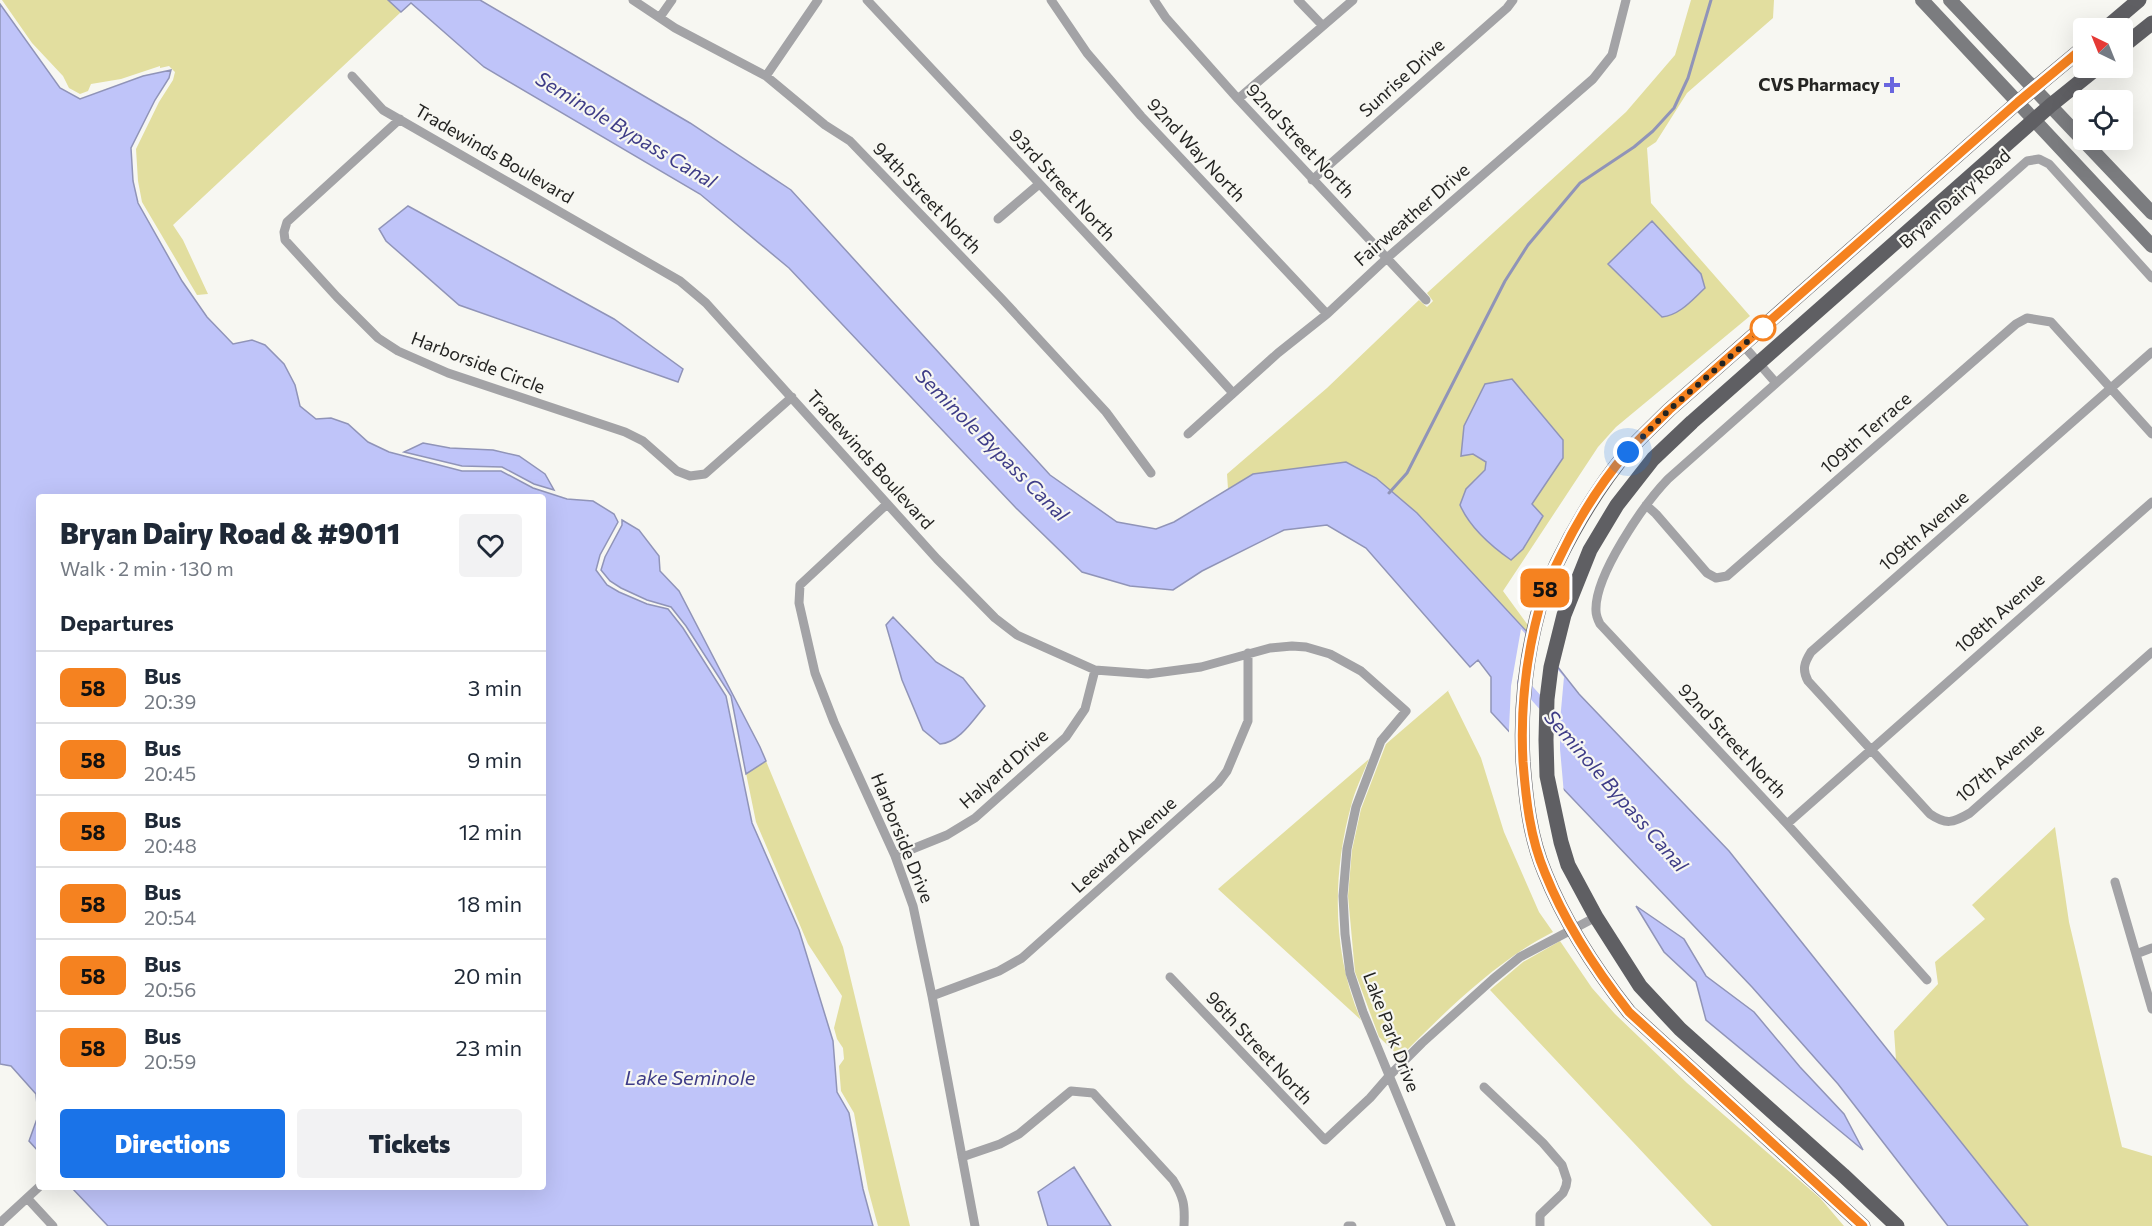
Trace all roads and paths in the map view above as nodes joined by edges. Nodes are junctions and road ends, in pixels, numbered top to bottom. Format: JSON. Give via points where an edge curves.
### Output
{"nodes":[{"id":1,"x":633,"y":0,"type":"edge"},
{"id":2,"x":672,"y":0,"type":"edge"},
{"id":3,"x":818,"y":0,"type":"edge"},
{"id":4,"x":867,"y":0,"type":"edge"},
{"id":5,"x":1051,"y":0,"type":"edge"},
{"id":6,"x":1155,"y":0,"type":"edge"},
{"id":7,"x":1298,"y":0,"type":"edge"},
{"id":8,"x":1353,"y":0,"type":"edge"},
{"id":9,"x":1513,"y":0,"type":"edge"},
{"id":10,"x":1626,"y":0,"type":"edge"},
{"id":11,"x":1922,"y":0,"type":"edge"},
{"id":12,"x":1950,"y":0,"type":"edge"},
{"id":13,"x":2139,"y":0,"type":"edge"},
{"id":14,"x":660,"y":18,"type":"junction"},
{"id":15,"x":2118,"y":18,"type":"edge"},
{"id":16,"x":2152,"y":23,"type":"edge"},
{"id":17,"x":1323,"y":26,"type":"junction"},
{"id":18,"x":2133,"y":38,"type":"edge"},
{"id":19,"x":2073,"y":56,"type":"edge"},
{"id":20,"x":352,"y":75,"type":"dead end"},
{"id":21,"x":766,"y":76,"type":"junction"},
{"id":22,"x":2085,"y":78,"type":"edge"},
{"id":23,"x":2034,"y":88,"type":"junction"},
{"id":24,"x":1238,"y":99,"type":"junction"},
{"id":25,"x":2018,"y":102,"type":"junction"},
{"id":26,"x":2051,"y":105,"type":"junction"},
{"id":27,"x":400,"y":119,"type":"junction"},
{"id":28,"x":2034,"y":120,"type":"junction"},
{"id":29,"x":1312,"y":180,"type":"junction"},
{"id":30,"x":1038,"y":185,"type":"junction"},
{"id":31,"x":2152,"y":213,"type":"edge"},
{"id":32,"x":998,"y":219,"type":"dead end"},
{"id":33,"x":2152,"y":246,"type":"edge"},
{"id":34,"x":1387,"y":258,"type":"junction"},
{"id":35,"x":2152,"y":278,"type":"edge"},
{"id":36,"x":1426,"y":300,"type":"dead end"},
{"id":37,"x":1327,"y":314,"type":"junction"},
{"id":38,"x":1743,"y":345,"type":"junction"},
{"id":39,"x":2152,"y":352,"type":"edge"},
{"id":40,"x":1759,"y":363,"type":"junction"},
{"id":41,"x":1776,"y":383,"type":"junction"},
{"id":42,"x":2111,"y":390,"type":"junction"},
{"id":43,"x":1233,"y":393,"type":"junction"},
{"id":44,"x":792,"y":397,"type":"junction"},
{"id":45,"x":1188,"y":434,"type":"dead end"},
{"id":46,"x":2152,"y":434,"type":"edge"},
{"id":47,"x":1151,"y":473,"type":"dead end"},
{"id":48,"x":2152,"y":502,"type":"edge"},
{"id":49,"x":887,"y":504,"type":"junction"},
{"id":50,"x":1646,"y":505,"type":"junction"},
{"id":51,"x":2152,"y":652,"type":"edge"},
{"id":52,"x":1248,"y":653,"type":"junction"},
{"id":53,"x":1095,"y":670,"type":"junction"},
{"id":54,"x":1406,"y":711,"type":"joint"},
{"id":55,"x":1870,"y":750,"type":"junction"},
{"id":56,"x":1786,"y":824,"type":"junction"},
{"id":57,"x":895,"y":856,"type":"junction"},
{"id":58,"x":2115,"y":882,"type":"dead end"},
{"id":59,"x":1596,"y":917,"type":"junction"},
{"id":60,"x":1573,"y":929,"type":"junction"},
{"id":61,"x":2152,"y":948,"type":"edge"},
{"id":62,"x":2136,"y":954,"type":"junction"},
{"id":63,"x":1170,"y":977,"type":"dead end"},
{"id":64,"x":1927,"y":980,"type":"dead end"},
{"id":65,"x":932,"y":996,"type":"junction"},
{"id":66,"x":2152,"y":1009,"type":"edge"},
{"id":67,"x":1390,"y":1075,"type":"junction"},
{"id":68,"x":1484,"y":1087,"type":"dead end"},
{"id":69,"x":962,"y":1157,"type":"junction"},
{"id":70,"x":36,"y":1190,"type":"edge"},
{"id":71,"x":28,"y":1199,"type":"junction"},
{"id":72,"x":0,"y":1223,"type":"edge"},
{"id":73,"x":53,"y":1226,"type":"edge"},
{"id":74,"x":975,"y":1226,"type":"edge"},
{"id":75,"x":1184,"y":1226,"type":"edge"},
{"id":76,"x":1451,"y":1226,"type":"edge"},
{"id":77,"x":1540,"y":1226,"type":"edge"},
{"id":78,"x":1863,"y":1226,"type":"edge"},
{"id":79,"x":1897,"y":1226,"type":"edge"}],
"edges":[{"from":1,"to":14,"type":"street","name":"94th Street North"},
{"from":2,"to":14,"type":"street"},
{"from":3,"to":21,"type":"street"},
{"from":4,"to":30,"type":"street","name":"93rd Street North"},
{"from":5,"to":37,"type":"street","name":"92nd Way North","via":[[1087,52],[1142,116]]},
{"from":6,"to":24,"type":"street","name":"92nd Street North","via":[[1166,18]]},
{"from":7,"to":17,"type":"street"},
{"from":8,"to":17,"type":"street"},
{"from":9,"to":29,"type":"street","name":"Sunrise Drive"},
{"from":10,"to":34,"type":"street","name":"Fairweather Drive","via":[[1612,55],[1593,79]]},
{"from":11,"to":25,"type":"main road"},
{"from":12,"to":23,"type":"main road"},
{"from":13,"to":15,"type":"main road"},
{"from":14,"to":21,"type":"street","name":"94th Street North"},
{"from":16,"to":18,"type":"main road"},
{"from":17,"to":24,"type":"street"},
{"from":19,"to":23,"type":"main road","name":"Bryan Dairy Road"},
{"from":20,"to":27,"type":"street","name":"Tradewinds Boulevard","via":[[383,110]]},
{"from":21,"to":47,"type":"street","name":"94th Street North","via":[[850,141],[1106,412]]},
{"from":22,"to":26,"type":"main road","name":"Bryan Dairy Road"},
{"from":23,"to":25,"type":"main road","name":"Bryan Dairy Road"},
{"from":23,"to":26,"type":"main road"},
{"from":24,"to":29,"type":"street","name":"92nd Street North"},
{"from":25,"to":28,"type":"main road"},
{"from":25,"to":38,"type":"main road","name":"Bryan Dairy Road"},
{"from":26,"to":28,"type":"main road","name":"Bryan Dairy Road"},
{"from":26,"to":31,"type":"main road"},
{"from":27,"to":44,"type":"street","name":"Tradewinds Boulevard","via":[[680,281],[723,320]]},
{"from":27,"to":44,"type":"street","name":"Harborside Circle","via":[[287,222],[284,232],[285,240],[378,338],[448,373],[625,432],[643,441],[677,471],[690,476],[705,474]]},
{"from":28,"to":33,"type":"main road"},
{"from":28,"to":40,"type":"main road","name":"Bryan Dairy Road"},
{"from":29,"to":34,"type":"street","name":"92nd Street North"},
{"from":30,"to":32,"type":"street"},
{"from":30,"to":43,"type":"street","name":"93rd Street North"},
{"from":34,"to":36,"type":"street","name":"92nd Street North"},
{"from":34,"to":37,"type":"street","name":"Fairweather Drive"},
{"from":35,"to":41,"type":"street","name":"Bryan Dairy Road","via":[[2045,160],[2033,159]]},
{"from":37,"to":43,"type":"street","name":"Fairweather Drive"},
{"from":38,"to":40,"type":"street"},
{"from":38,"to":60,"type":"main road","name":"Bryan Dairy Road","via":[[1628,452],[1589,505],[1544,590],[1526,677],[1525,784],[1529,818],[1545,874]]},
{"from":39,"to":42,"type":"street","name":"109th Avenue"},
{"from":40,"to":41,"type":"street"},
{"from":40,"to":59,"type":"main road","name":"Bryan Dairy Road","via":[[1692,422],[1634,481],[1601,530],[1564,615],[1551,667],[1547,776],[1568,865]]},
{"from":41,"to":50,"type":"street","name":"Bryan Dairy Road","via":[[1677,471]]},
{"from":42,"to":46,"type":"street"},
{"from":42,"to":50,"type":"street","name":"109th Terrace","via":[[2050,322],[2027,318],[1727,576],[1716,578],[1707,573]]},
{"from":42,"to":55,"type":"street","name":"109th Avenue","via":[[1810,652],[1804,662],[1808,681]]},
{"from":43,"to":45,"type":"street","name":"Fairweather Drive"},
{"from":44,"to":49,"type":"street","name":"Tradewinds Boulevard"},
{"from":48,"to":55,"type":"street","name":"108th Avenue"},
{"from":49,"to":53,"type":"street","name":"Tradewinds Boulevard","via":[[1004,626],[1038,646]]},
{"from":49,"to":57,"type":"street","name":"Harborside Drive","via":[[800,585],[798,593],[815,673]]},
{"from":50,"to":56,"type":"street","name":"92nd Street North","via":[[1608,570],[1596,600],[1595,614],[1600,624]]},
{"from":51,"to":55,"type":"street","name":"107th Avenue","via":[[1970,813],[1956,821],[1941,821],[1930,814]]},
{"from":52,"to":53,"type":"street","name":"Tradewinds Boulevard","via":[[1157,675]]},
{"from":52,"to":54,"type":"street","name":"Tradewinds Boulevard","via":[[1292,646],[1330,654],[1361,671]]},
{"from":52,"to":65,"type":"street","name":"Leeward Avenue","via":[[1248,721],[1218,783],[1022,958],[999,971]]},
{"from":53,"to":57,"type":"street","name":"Halyard Drive","via":[[1084,709],[1066,737],[975,818],[947,835]]},
{"from":54,"to":67,"type":"street","name":"Lake Park Drive","via":[[1381,741],[1356,807],[1343,896],[1350,973]]},
{"from":55,"to":56,"type":"street","name":"108th Avenue"},
{"from":56,"to":64,"type":"street","name":"92nd Street North"},
{"from":57,"to":65,"type":"street","name":"Harborside Drive","via":[[913,906]]},
{"from":58,"to":62,"type":"street"},
{"from":59,"to":60,"type":"street"},
{"from":59,"to":79,"type":"main road","name":"Bryan Dairy Road","via":[[1640,986],[1680,1029]]},
{"from":60,"to":67,"type":"street","via":[[1520,957]]},
{"from":60,"to":78,"type":"main road","name":"Bryan Dairy Road","via":[[1599,974],[1629,1012]]},
{"from":61,"to":62,"type":"street"},
{"from":62,"to":66,"type":"street"},
{"from":63,"to":67,"type":"street","name":"96th Street North","via":[[1325,1140]]},
{"from":65,"to":69,"type":"street","name":"Harborside Drive"},
{"from":67,"to":76,"type":"street","name":"Lake Park Drive"},
{"from":68,"to":77,"type":"street","via":[[1562,1165],[1566,1186],[1540,1215]]},
{"from":69,"to":74,"type":"street","name":"Harborside Drive"},
{"from":69,"to":75,"type":"street","via":[[1019,1134],[1071,1091],[1093,1093],[1173,1180],[1182,1195]]},
{"from":70,"to":71,"type":"street"},
{"from":71,"to":72,"type":"street"},
{"from":71,"to":73,"type":"street"}]}
